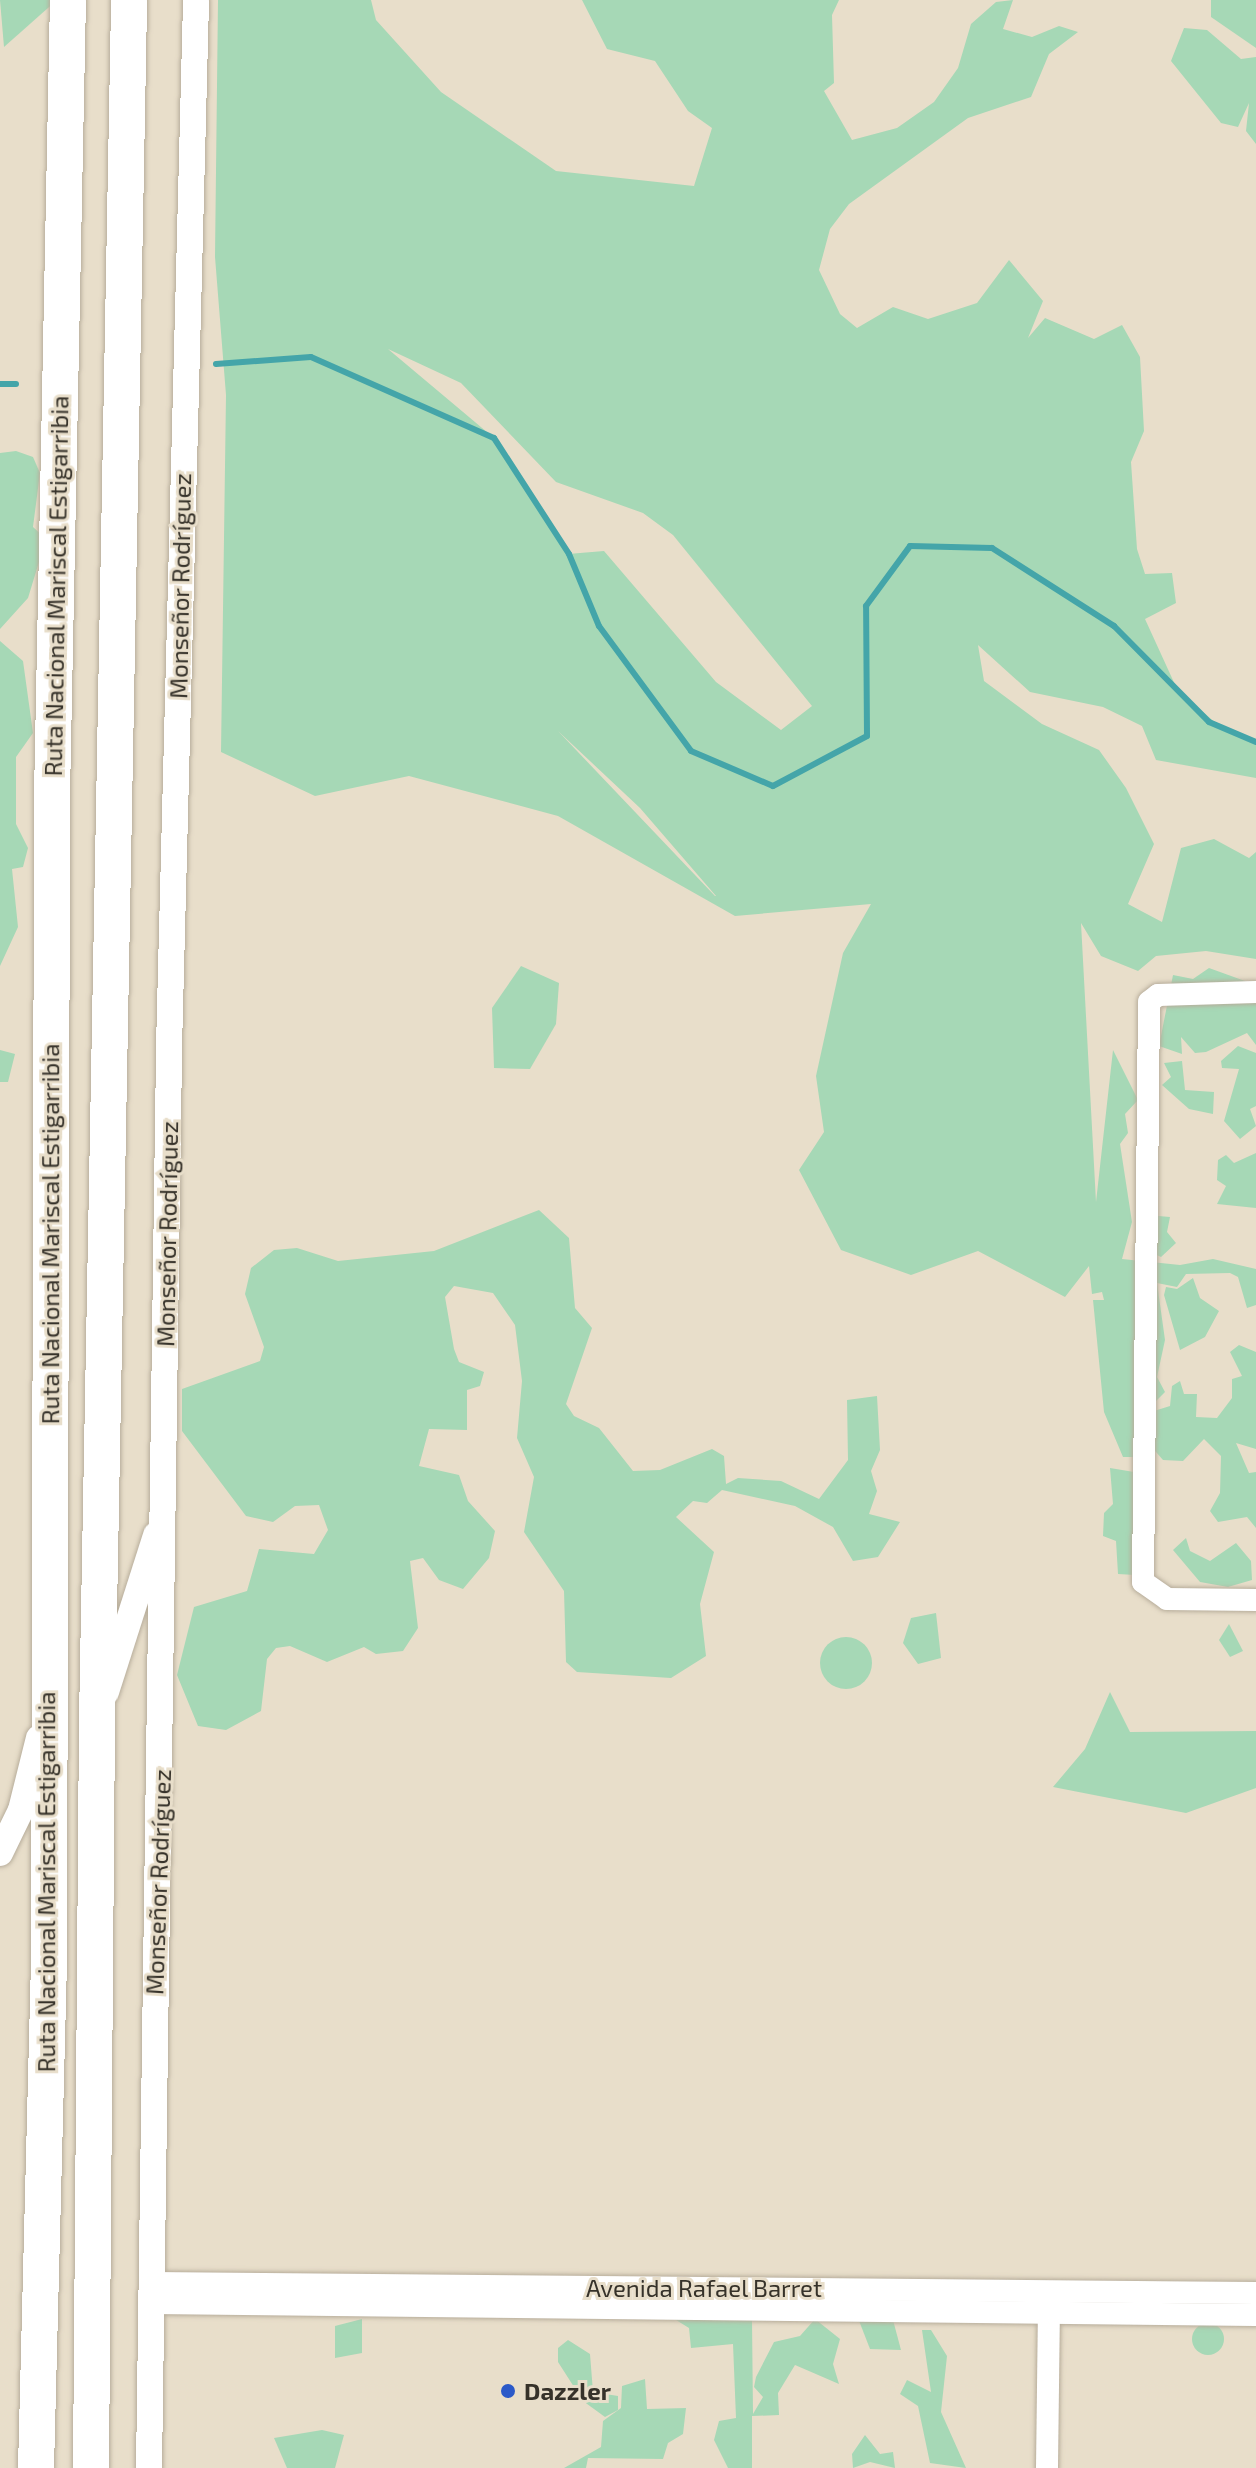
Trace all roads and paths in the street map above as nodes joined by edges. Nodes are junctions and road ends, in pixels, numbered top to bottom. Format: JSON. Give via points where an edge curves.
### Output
{"nodes":[{"id":1,"x":68,"y":0,"type":"edge"},
{"id":2,"x":129,"y":0,"type":"edge"},
{"id":3,"x":196,"y":0,"type":"edge"},
{"id":4,"x":1256,"y":992,"type":"edge"},
{"id":5,"x":164,"y":1510,"type":"junction"},
{"id":6,"x":1256,"y":1600,"type":"edge"},
{"id":7,"x":47,"y":1699,"type":"junction"},
{"id":8,"x":97,"y":1719,"type":"junction"},
{"id":9,"x":0,"y":1853,"type":"edge"},
{"id":10,"x":152,"y":2293,"type":"junction"},
{"id":11,"x":1256,"y":2293,"type":"edge"},
{"id":12,"x":1049,"y":2302,"type":"junction"},
{"id":13,"x":1256,"y":2315,"type":"edge"},
{"id":14,"x":36,"y":2468,"type":"edge"},
{"id":15,"x":91,"y":2468,"type":"edge"},
{"id":16,"x":149,"y":2468,"type":"edge"},
{"id":17,"x":1047,"y":2468,"type":"edge"}],
"edges":[{"from":1,"to":7,"type":"highway","name":"Ruta Nacional Mariscal Estigarribia","via":[[52,811]]},
{"from":2,"to":8,"type":"highway","name":"Ruta Nacional Mariscal Estigarribia"},
{"from":3,"to":5,"type":"street","name":"Monseñor Rodríguez"},
{"from":4,"to":6,"type":"street","via":[[1158,995],[1149,1002],[1143,1582],[1167,1599]]},
{"from":5,"to":8,"type":"street"},
{"from":5,"to":10,"type":"street","name":"Monseñor Rodríguez"},
{"from":7,"to":9,"type":"street","via":[[21,1810]]},
{"from":7,"to":14,"type":"highway","name":"Ruta Nacional Mariscal Estigarribia"},
{"from":8,"to":15,"type":"highway","name":"Ruta Nacional Mariscal Estigarribia"},
{"from":10,"to":12,"type":"street","name":"Avenida Rafael Barret"},
{"from":10,"to":16,"type":"street","name":"Monseñor Rodríguez"},
{"from":11,"to":12,"type":"street","name":"Avenida Rafael Barret"},
{"from":12,"to":13,"type":"street","name":"Avenida Rafael Barret"},
{"from":12,"to":17,"type":"street"}]}
